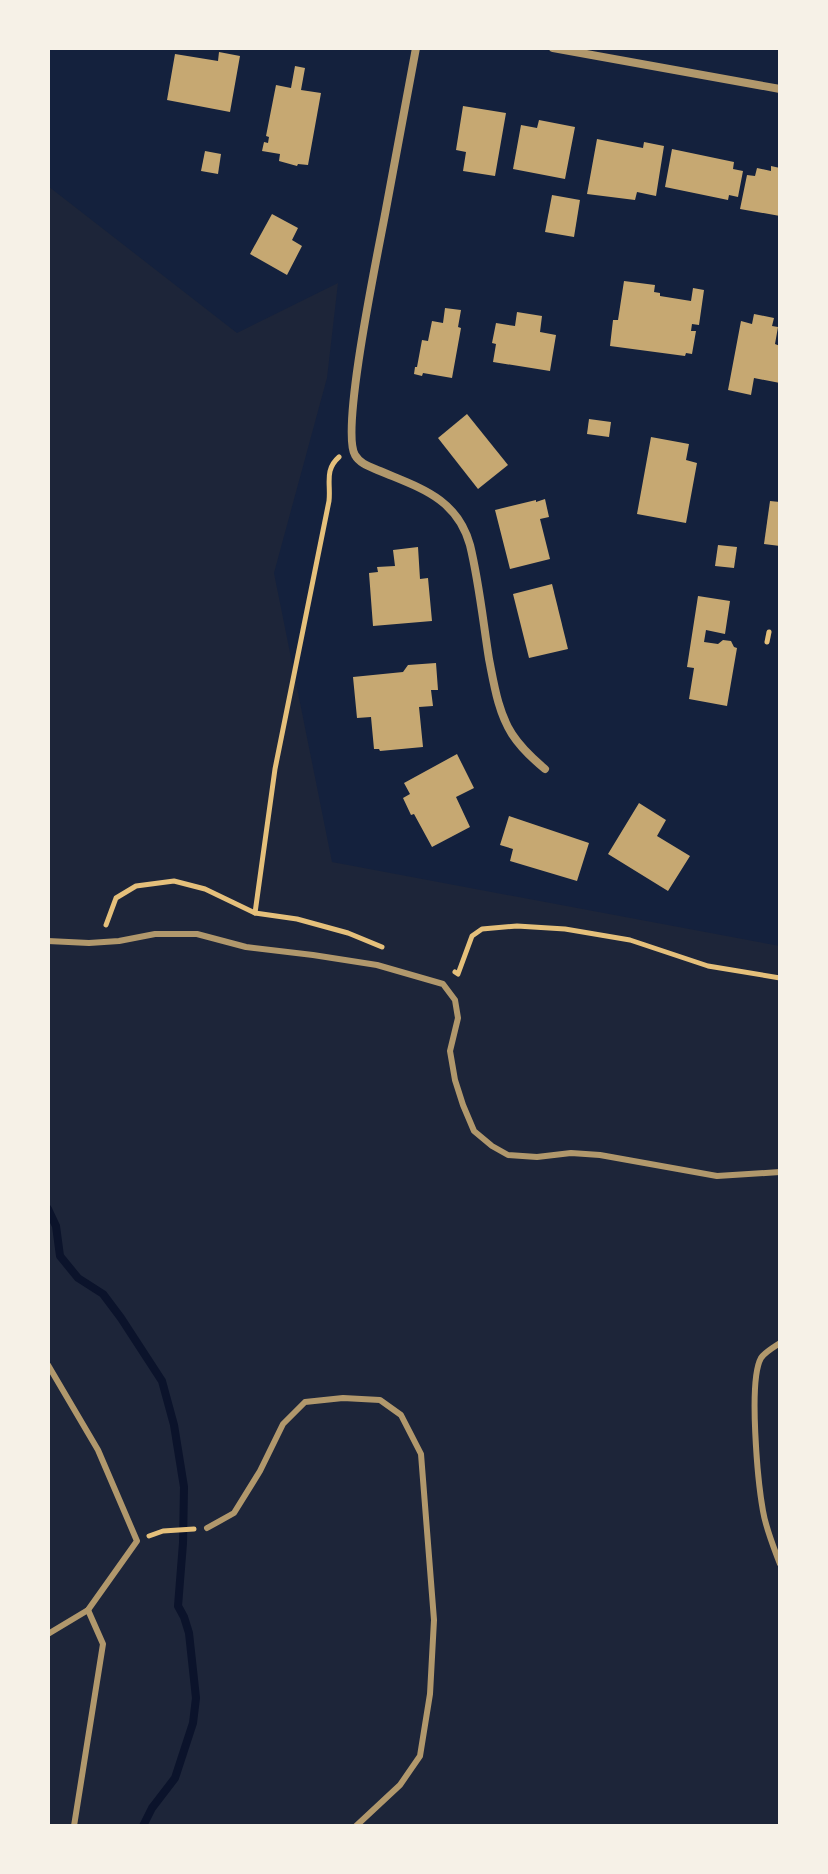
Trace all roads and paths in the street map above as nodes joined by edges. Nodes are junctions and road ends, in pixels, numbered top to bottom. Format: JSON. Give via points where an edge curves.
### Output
{"nodes":[{"id":1,"x":416,"y":48,"type":"edge"},
{"id":2,"x":553,"y":48,"type":"edge"},
{"id":3,"x":780,"y":89,"type":"edge"},
{"id":4,"x":341,"y":455,"type":"dead end"},
{"id":5,"x":769,"y":632,"type":"dead end"},
{"id":6,"x":767,"y":642,"type":"dead end"},
{"id":7,"x":545,"y":769,"type":"dead end"},
{"id":8,"x":255,"y":913,"type":"junction"},
{"id":9,"x":105,"y":929,"type":"dead end"},
{"id":10,"x":48,"y":941,"type":"edge"},
{"id":11,"x":389,"y":949,"type":"dead end"},
{"id":12,"x":448,"y":968,"type":"dead end"},
{"id":13,"x":780,"y":978,"type":"edge"},
{"id":14,"x":780,"y":1172,"type":"edge"},
{"id":15,"x":780,"y":1343,"type":"edge"},
{"id":16,"x":48,"y":1365,"type":"edge"},
{"id":17,"x":207,"y":1528,"type":"joint"},
{"id":18,"x":163,"y":1531,"type":"dead end"},
{"id":19,"x":780,"y":1564,"type":"edge"},
{"id":20,"x":88,"y":1610,"type":"junction"},
{"id":21,"x":48,"y":1634,"type":"edge"},
{"id":22,"x":74,"y":1826,"type":"edge"},
{"id":23,"x":356,"y":1826,"type":"edge"}],
"edges":[{"from":1,"to":7,"type":"street","via":[[358,367],[353,451],[369,466],[440,499],[458,518],[472,555],[498,698],[511,732]]},
{"from":2,"to":3,"type":"street"},
{"from":4,"to":8,"type":"path","via":[[329,469],[329,501],[275,769]]},
{"from":5,"to":6,"type":"path"},
{"from":8,"to":9,"type":"path","via":[[174,881],[136,886],[116,898]]},
{"from":8,"to":11,"type":"path","via":[[336,929]]},
{"from":10,"to":14,"type":"lane","via":[[197,934],[246,947],[377,965],[443,984],[455,1000],[458,1018],[450,1051],[463,1105],[474,1131],[508,1155],[600,1155],[717,1176]]},
{"from":12,"to":13,"type":"path","via":[[458,974],[472,936],[482,929],[517,926],[630,940],[708,966]]},
{"from":15,"to":19,"type":"lane","via":[[762,1355],[755,1388],[763,1513]]},
{"from":16,"to":20,"type":"lane","via":[[98,1450],[137,1541]]},
{"from":17,"to":18,"type":"path"},
{"from":17,"to":23,"type":"lane","via":[[234,1513],[283,1424],[305,1402],[380,1400],[401,1415],[421,1454],[434,1620],[430,1694],[420,1756],[400,1785]]},
{"from":20,"to":21,"type":"lane"},
{"from":20,"to":22,"type":"lane","via":[[103,1644]]}]}
